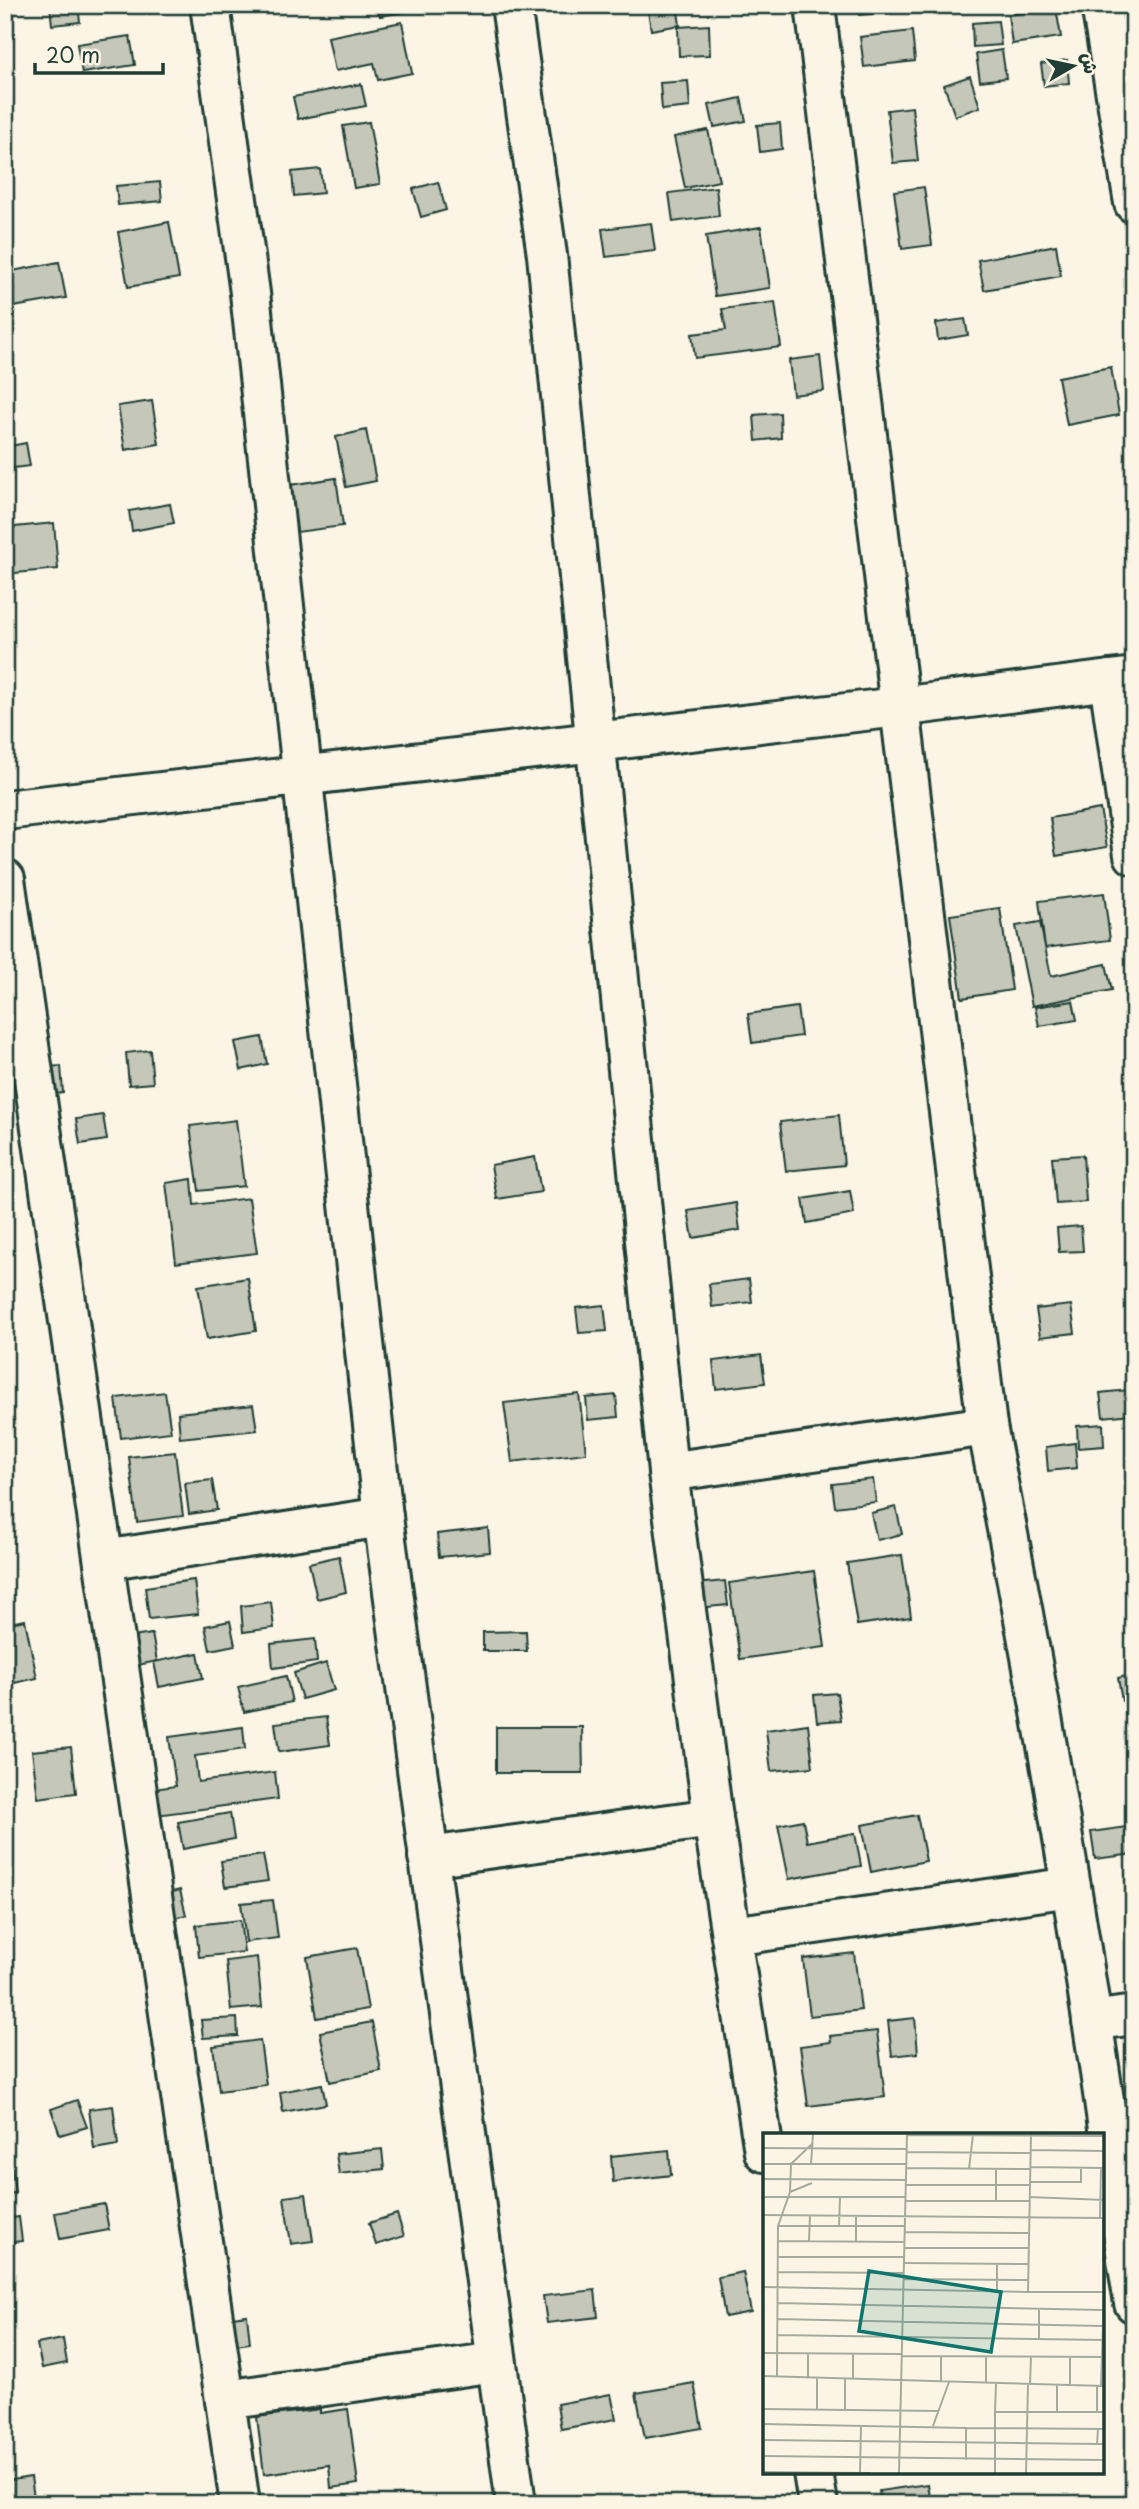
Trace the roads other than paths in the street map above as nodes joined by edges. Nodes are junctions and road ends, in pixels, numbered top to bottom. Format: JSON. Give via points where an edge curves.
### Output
{"nodes":[{"id":1,"x":210,"y":5,"type":"edge"},
{"id":2,"x":511,"y":5,"type":"edge"},
{"id":3,"x":815,"y":5,"type":"edge"},
{"id":4,"x":1101,"y":5,"type":"edge"},
{"id":5,"x":1134,"y":203,"type":"edge"},
{"id":6,"x":1122,"y":679,"type":"edge"},
{"id":7,"x":899,"y":707,"type":"junction"},
{"id":8,"x":596,"y":740,"type":"junction"},
{"id":9,"x":302,"y":776,"type":"junction"},
{"id":10,"x":5,"y":810,"type":"edge"},
{"id":11,"x":1134,"y":855,"type":"edge"},
{"id":12,"x":5,"y":879,"type":"edge"},
{"id":13,"x":988,"y":1426,"type":"junction"},
{"id":14,"x":668,"y":1472,"type":"junction"},
{"id":15,"x":383,"y":1517,"type":"junction"},
{"id":16,"x":104,"y":1560,"type":"junction"},
{"id":17,"x":713,"y":1818,"type":"junction"},
{"id":18,"x":428,"y":1857,"type":"junction"},
{"id":19,"x":1070,"y":1887,"type":"junction"},
{"id":20,"x":732,"y":1936,"type":"junction"},
{"id":21,"x":1134,"y":2015,"type":"edge"},
{"id":22,"x":1093,"y":2021,"type":"junction"},
{"id":23,"x":1103,"y":2133,"type":"edge"},
{"id":24,"x":763,"y":2139,"type":"edge"},
{"id":25,"x":1104,"y":2146,"type":"edge"},
{"id":26,"x":1114,"y":2260,"type":"edge"},
{"id":27,"x":1134,"y":2303,"type":"edge"},
{"id":28,"x":496,"y":2362,"type":"junction"},
{"id":29,"x":225,"y":2400,"type":"junction"},
{"id":30,"x":813,"y":2474,"type":"edge"},
{"id":31,"x":240,"y":2504,"type":"edge"},
{"id":32,"x":516,"y":2504,"type":"edge"},
{"id":33,"x":818,"y":2504,"type":"edge"}],
"edges":[{"from":1,"to":9,"type":"street","via":[[250,293]]},
{"from":2,"to":8,"type":"street","via":[[547,256]]},
{"from":3,"to":7,"type":"street"},
{"from":4,"to":5,"type":"street"},
{"from":6,"to":7,"type":"street"},
{"from":6,"to":11,"type":"street"},
{"from":7,"to":8,"type":"street"},
{"from":7,"to":13,"type":"street"},
{"from":8,"to":9,"type":"street"},
{"from":8,"to":14,"type":"street"},
{"from":9,"to":10,"type":"street"},
{"from":9,"to":15,"type":"street"},
{"from":12,"to":16,"type":"street"},
{"from":13,"to":14,"type":"street"},
{"from":13,"to":19,"type":"street"},
{"from":14,"to":17,"type":"street"},
{"from":15,"to":16,"type":"street"},
{"from":15,"to":18,"type":"street"},
{"from":16,"to":29,"type":"street"},
{"from":17,"to":18,"type":"street"},
{"from":17,"to":20,"type":"street"},
{"from":18,"to":28,"type":"street"},
{"from":19,"to":20,"type":"street"},
{"from":19,"to":22,"type":"street"},
{"from":20,"to":24,"type":"street"},
{"from":21,"to":22,"type":"street"},
{"from":22,"to":23,"type":"street"},
{"from":25,"to":26,"type":"street"},
{"from":26,"to":27,"type":"street"},
{"from":28,"to":29,"type":"street"},
{"from":28,"to":32,"type":"street"},
{"from":29,"to":31,"type":"street"},
{"from":30,"to":33,"type":"street"}]}
